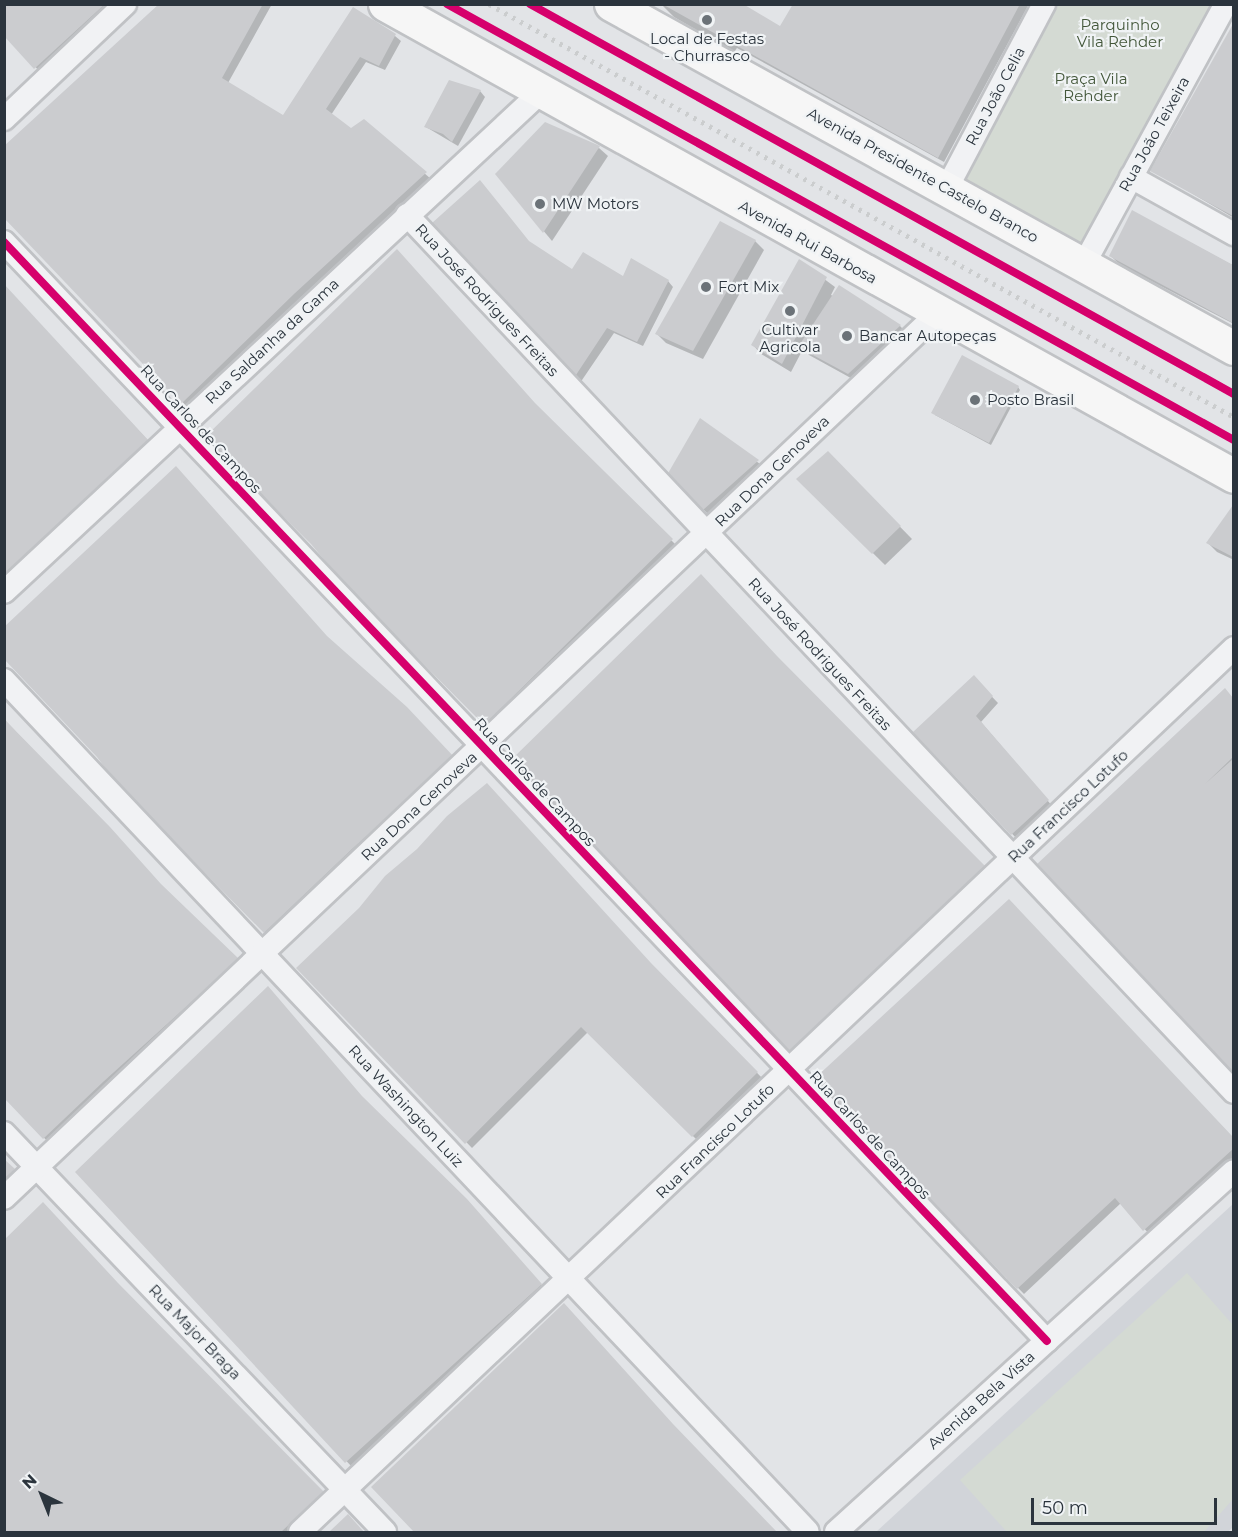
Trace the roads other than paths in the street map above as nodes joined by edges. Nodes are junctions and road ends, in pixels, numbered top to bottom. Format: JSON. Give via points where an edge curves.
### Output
{"nodes":[{"id":1,"x":125,"y":4,"type":"edge"},
{"id":2,"x":385,"y":4,"type":"edge"},
{"id":3,"x":1044,"y":4,"type":"edge"},
{"id":4,"x":1226,"y":4,"type":"edge"},
{"id":5,"x":616,"y":6,"type":"edge"},
{"id":6,"x":541,"y":92,"type":"junction"},
{"id":7,"x":4,"y":119,"type":"edge"},
{"id":8,"x":1131,"y":177,"type":"junction"},
{"id":9,"x":947,"y":188,"type":"junction"},
{"id":10,"x":407,"y":215,"type":"junction"},
{"id":11,"x":1233,"y":234,"type":"edge"},
{"id":12,"x":4,"y":242,"type":"edge"},
{"id":13,"x":1084,"y":264,"type":"junction"},
{"id":14,"x":937,"y":314,"type":"junction"},
{"id":15,"x":1233,"y":348,"type":"edge"},
{"id":16,"x":180,"y":427,"type":"junction"},
{"id":17,"x":1233,"y":476,"type":"edge"},
{"id":18,"x":706,"y":533,"type":"junction"},
{"id":19,"x":4,"y":592,"type":"edge"},
{"id":20,"x":1231,"y":656,"type":"edge"},
{"id":21,"x":4,"y":680,"type":"edge"},
{"id":22,"x":482,"y":746,"type":"junction"},
{"id":23,"x":1012,"y":858,"type":"junction"},
{"id":24,"x":262,"y":954,"type":"junction"},
{"id":25,"x":790,"y":1070,"type":"junction"},
{"id":26,"x":1233,"y":1092,"type":"edge"},
{"id":27,"x":4,"y":1133,"type":"edge"},
{"id":28,"x":37,"y":1167,"type":"junction"},
{"id":29,"x":1233,"y":1172,"type":"edge"},
{"id":30,"x":4,"y":1198,"type":"edge"},
{"id":31,"x":569,"y":1279,"type":"junction"},
{"id":32,"x":1047,"y":1341,"type":"junction"},
{"id":33,"x":345,"y":1490,"type":"junction"},
{"id":34,"x":300,"y":1533,"type":"edge"},
{"id":35,"x":384,"y":1533,"type":"edge"},
{"id":36,"x":808,"y":1533,"type":"edge"},
{"id":37,"x":836,"y":1533,"type":"edge"}],
"edges":[{"from":1,"to":7,"type":"street"},
{"from":2,"to":6,"type":"main road","name":"Avenida Rui Barbosa"},
{"from":3,"to":9,"type":"street","name":"Rua João Celia"},
{"from":4,"to":8,"type":"street","name":"Rua João Teixeira"},
{"from":5,"to":9,"type":"main road","name":"Avenida Presidente Castelo Branco"},
{"from":6,"to":10,"type":"street","name":"Rua Saldanha da Gama"},
{"from":6,"to":14,"type":"main road","name":"Avenida Rui Barbosa"},
{"from":8,"to":11,"type":"street"},
{"from":8,"to":13,"type":"street","name":"Rua João Teixeira"},
{"from":9,"to":13,"type":"main road","name":"Avenida Presidente Castelo Branco"},
{"from":10,"to":16,"type":"street","name":"Rua Saldanha da Gama"},
{"from":10,"to":18,"type":"street","name":"Rua José Rodrigues Freitas"},
{"from":12,"to":16,"type":"street","name":"Rua Carlos de Campos"},
{"from":13,"to":15,"type":"main road","name":"Avenida Presidente Castelo Branco"},
{"from":14,"to":17,"type":"main road","name":"Avenida Rui Barbosa"},
{"from":14,"to":18,"type":"street","name":"Rua Dona Genoveva"},
{"from":16,"to":19,"type":"street","name":"Rua Saldanha da Gama"},
{"from":16,"to":22,"type":"street","name":"Rua Carlos de Campos"},
{"from":18,"to":22,"type":"street","name":"Rua Dona Genoveva"},
{"from":18,"to":23,"type":"street","name":"Rua José Rodrigues Freitas"},
{"from":20,"to":23,"type":"street","name":"Rua Francisco Lotufo"},
{"from":21,"to":24,"type":"street","name":"Rua Washington Luiz"},
{"from":22,"to":24,"type":"street","name":"Rua Dona Genoveva"},
{"from":22,"to":25,"type":"street","name":"Rua Carlos de Campos"},
{"from":23,"to":25,"type":"street","name":"Rua Francisco Lotufo"},
{"from":23,"to":26,"type":"street","name":"Rua José Rodrigues Freitas"},
{"from":24,"to":28,"type":"street","name":"Rua Dona Genoveva"},
{"from":24,"to":31,"type":"street","name":"Rua Washington Luiz"},
{"from":25,"to":31,"type":"street","name":"Rua Francisco Lotufo"},
{"from":25,"to":32,"type":"street","name":"Rua Carlos de Campos"},
{"from":27,"to":28,"type":"street","name":"Rua Major Braga"},
{"from":28,"to":30,"type":"street","name":"Rua Dona Genoveva"},
{"from":28,"to":33,"type":"street","name":"Rua Major Braga"},
{"from":29,"to":32,"type":"street","name":"Avenida Bela Vista"},
{"from":31,"to":33,"type":"street","name":"Rua Francisco Lotufo"},
{"from":31,"to":36,"type":"street","name":"Rua Washington Luiz"},
{"from":32,"to":37,"type":"street","name":"Avenida Bela Vista"},
{"from":33,"to":34,"type":"street","name":"Rua Francisco Lotufo"},
{"from":33,"to":35,"type":"street","name":"Rua Major Braga"}]}
